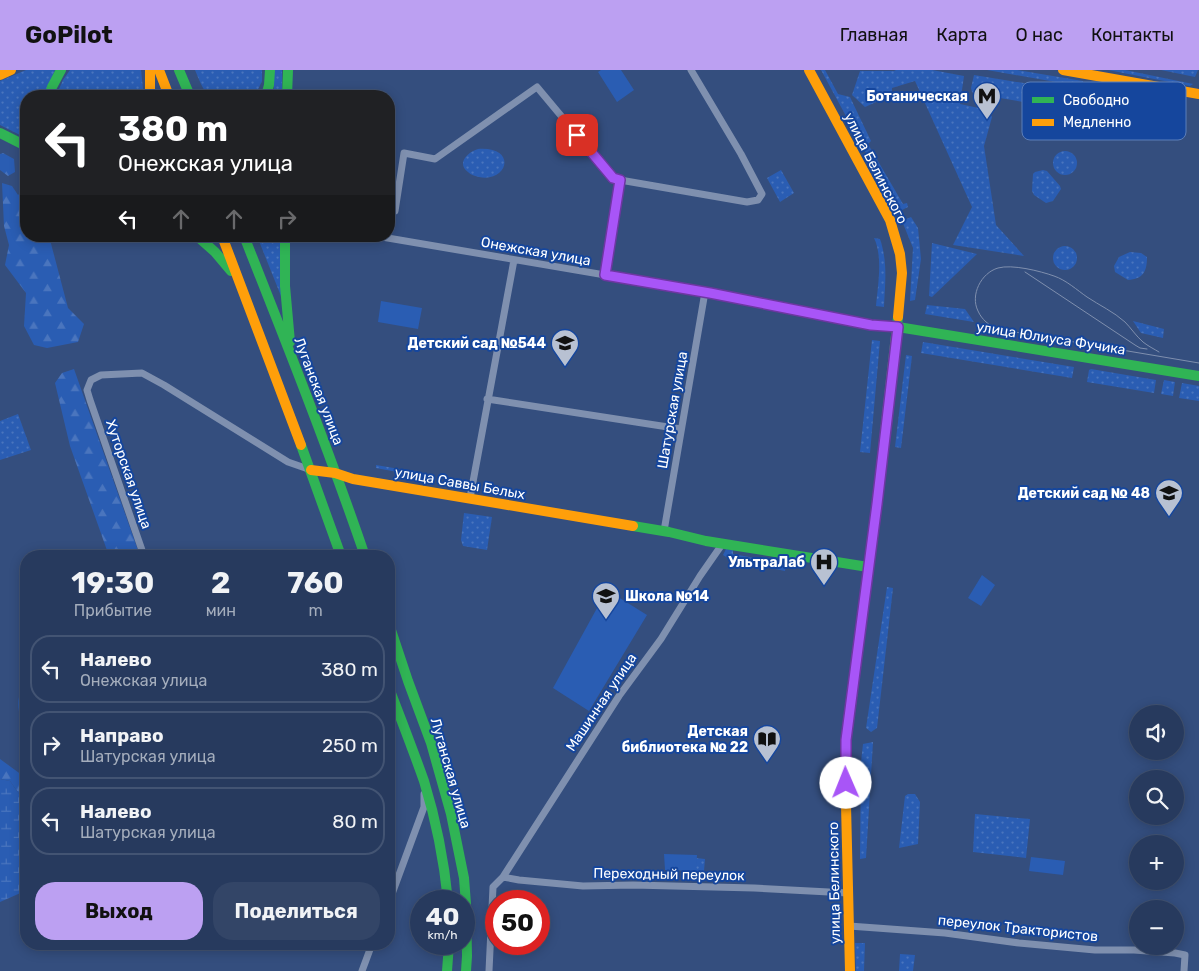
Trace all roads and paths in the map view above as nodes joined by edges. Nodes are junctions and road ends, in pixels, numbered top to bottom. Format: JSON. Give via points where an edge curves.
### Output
{"nodes":[{"id":1,"x":11,"y":70,"type":"edge"},
{"id":2,"x":61,"y":70,"type":"edge"},
{"id":3,"x":150,"y":70,"type":"edge"},
{"id":4,"x":159,"y":70,"type":"edge"},
{"id":5,"x":179,"y":70,"type":"edge"},
{"id":6,"x":270,"y":70,"type":"edge"},
{"id":7,"x":288,"y":70,"type":"edge"},
{"id":8,"x":691,"y":70,"type":"edge"},
{"id":9,"x":810,"y":70,"type":"edge"},
{"id":10,"x":1063,"y":70,"type":"edge"},
{"id":11,"x":0,"y":75,"type":"edge"},
{"id":12,"x":1131,"y":82,"type":"edge"},
{"id":13,"x":185,"y":84,"type":"junction"},
{"id":14,"x":51,"y":90,"type":"edge"},
{"id":15,"x":150,"y":90,"type":"edge"},
{"id":16,"x":167,"y":90,"type":"edge"},
{"id":17,"x":188,"y":90,"type":"edge"},
{"id":18,"x":190,"y":90,"type":"edge"},
{"id":19,"x":268,"y":90,"type":"edge"},
{"id":20,"x":287,"y":90,"type":"edge"},
{"id":21,"x":1186,"y":92,"type":"edge"},
{"id":22,"x":1199,"y":94,"type":"edge"},
{"id":23,"x":0,"y":133,"type":"edge"},
{"id":24,"x":20,"y":143,"type":"edge"},
{"id":25,"x":620,"y":180,"type":"junction"},
{"id":26,"x":396,"y":211,"type":"dead end"},
{"id":27,"x":395,"y":239,"type":"edge"},
{"id":28,"x":205,"y":242,"type":"edge"},
{"id":29,"x":224,"y":242,"type":"edge"},
{"id":30,"x":246,"y":242,"type":"edge"},
{"id":31,"x":285,"y":242,"type":"edge"},
{"id":32,"x":514,"y":260,"type":"junction"},
{"id":33,"x":605,"y":275,"type":"junction"},
{"id":34,"x":705,"y":292,"type":"junction"},
{"id":35,"x":247,"y":301,"type":"junction"},
{"id":36,"x":898,"y":327,"type":"junction"},
{"id":37,"x":291,"y":356,"type":"junction"},
{"id":38,"x":1199,"y":376,"type":"edge"},
{"id":39,"x":487,"y":399,"type":"junction"},
{"id":40,"x":90,"y":400,"type":"joint"},
{"id":41,"x":681,"y":429,"type":"junction"},
{"id":42,"x":311,"y":470,"type":"junction"},
{"id":43,"x":335,"y":473,"type":"junction"},
{"id":44,"x":470,"y":498,"type":"junction"},
{"id":45,"x":664,"y":531,"type":"junction"},
{"id":46,"x":723,"y":543,"type":"junction"},
{"id":47,"x":142,"y":550,"type":"edge"},
{"id":48,"x":340,"y":550,"type":"edge"},
{"id":49,"x":363,"y":550,"type":"edge"},
{"id":50,"x":868,"y":567,"type":"junction"},
{"id":51,"x":395,"y":642,"type":"edge"},
{"id":52,"x":395,"y":703,"type":"edge"},
{"id":53,"x":424,"y":784,"type":"junction"},
{"id":54,"x":503,"y":877,"type":"junction"},
{"id":55,"x":395,"y":886,"type":"edge"},
{"id":56,"x":447,"y":890,"type":"edge"},
{"id":57,"x":848,"y":892,"type":"junction"},
{"id":58,"x":849,"y":926,"type":"junction"},
{"id":59,"x":370,"y":950,"type":"edge"},
{"id":60,"x":448,"y":955,"type":"edge"},
{"id":61,"x":362,"y":971,"type":"edge"},
{"id":62,"x":447,"y":971,"type":"edge"},
{"id":63,"x":466,"y":971,"type":"edge"},
{"id":64,"x":489,"y":971,"type":"edge"},
{"id":65,"x":850,"y":971,"type":"edge"},
{"id":66,"x":1184,"y":971,"type":"edge"}],
"edges":[{"from":1,"to":11,"type":"main road"},
{"from":2,"to":14,"type":"main road"},
{"from":3,"to":15,"type":"main road"},
{"from":4,"to":16,"type":"main road"},
{"from":5,"to":13,"type":"main road"},
{"from":6,"to":19,"type":"main road"},
{"from":7,"to":20,"type":"main road"},
{"from":8,"to":25,"type":"street","via":[[762,194],[758,200],[748,202]]},
{"from":9,"to":36,"type":"main road","name":"улица Белинского","via":[[890,220],[902,273]]},
{"from":10,"to":12,"type":"main road"},
{"from":13,"to":17,"type":"main road"},
{"from":13,"to":18,"type":"main road"},
{"from":21,"to":22,"type":"main road"},
{"from":23,"to":24,"type":"main road"},
{"from":25,"to":26,"type":"street","via":[[613,178],[537,87],[435,159],[404,153]]},
{"from":25,"to":33,"type":"street"},
{"from":27,"to":32,"type":"street","name":"Онежская улица"},
{"from":28,"to":35,"type":"main road","via":[[224,261]]},
{"from":29,"to":35,"type":"main road"},
{"from":30,"to":37,"type":"main road","name":"Луганская улица"},
{"from":31,"to":37,"type":"main road"},
{"from":32,"to":33,"type":"street","name":"Онежская улица"},
{"from":32,"to":39,"type":"street"},
{"from":33,"to":34,"type":"street","name":"Онежская улица"},
{"from":34,"to":36,"type":"street","name":"Онежская улица","via":[[871,325]]},
{"from":34,"to":41,"type":"street","name":"Шатурская улица"},
{"from":35,"to":42,"type":"main road"},
{"from":36,"to":38,"type":"main road","name":"улица Юлиуса Фучика"},
{"from":36,"to":50,"type":"main road","name":"улица Белинского"},
{"from":37,"to":43,"type":"main road","name":"Луганская улица"},
{"from":39,"to":41,"type":"street"},
{"from":39,"to":44,"type":"street"},
{"from":40,"to":42,"type":"street","name":"улица Саввы Белых","via":[[87,390],[91,380],[102,375],[142,374],[288,462]]},
{"from":40,"to":47,"type":"street","name":"Хуторская улица"},
{"from":41,"to":45,"type":"street","name":"Шатурская улица"},
{"from":42,"to":43,"type":"main road","name":"улица Саввы Белых"},
{"from":42,"to":48,"type":"main road"},
{"from":43,"to":44,"type":"main road","name":"улица Саввы Белых","via":[[353,479]]},
{"from":43,"to":49,"type":"main road","name":"Луганская улица"},
{"from":44,"to":45,"type":"main road","name":"улица Саввы Белых"},
{"from":45,"to":46,"type":"main road","name":"улица Саввы Белых"},
{"from":46,"to":50,"type":"main road","name":"улица Саввы Белых"},
{"from":46,"to":54,"type":"street","name":"Машинная улица","via":[[619,696]]},
{"from":50,"to":57,"type":"main road","name":"улица Белинского","via":[[846,740]]},
{"from":51,"to":63,"type":"main road","name":"Луганская улица","via":[[431,743],[451,814],[464,878]]},
{"from":52,"to":53,"type":"main road","name":"Луганская улица"},
{"from":53,"to":55,"type":"street","via":[[424,807]]},
{"from":53,"to":56,"type":"main road","name":"Луганская улица"},
{"from":54,"to":57,"type":"street","name":"Переходный переулок","via":[[583,886]]},
{"from":54,"to":64,"type":"street","via":[[493,887]]},
{"from":57,"to":58,"type":"main road","name":"улица Белинского"},
{"from":58,"to":65,"type":"main road","name":"улица Белинского"},
{"from":58,"to":66,"type":"street","name":"переулок Трактористов","via":[[1086,949],[1175,953],[1185,955]]},
{"from":59,"to":61,"type":"street"},
{"from":60,"to":62,"type":"main road"}]}
